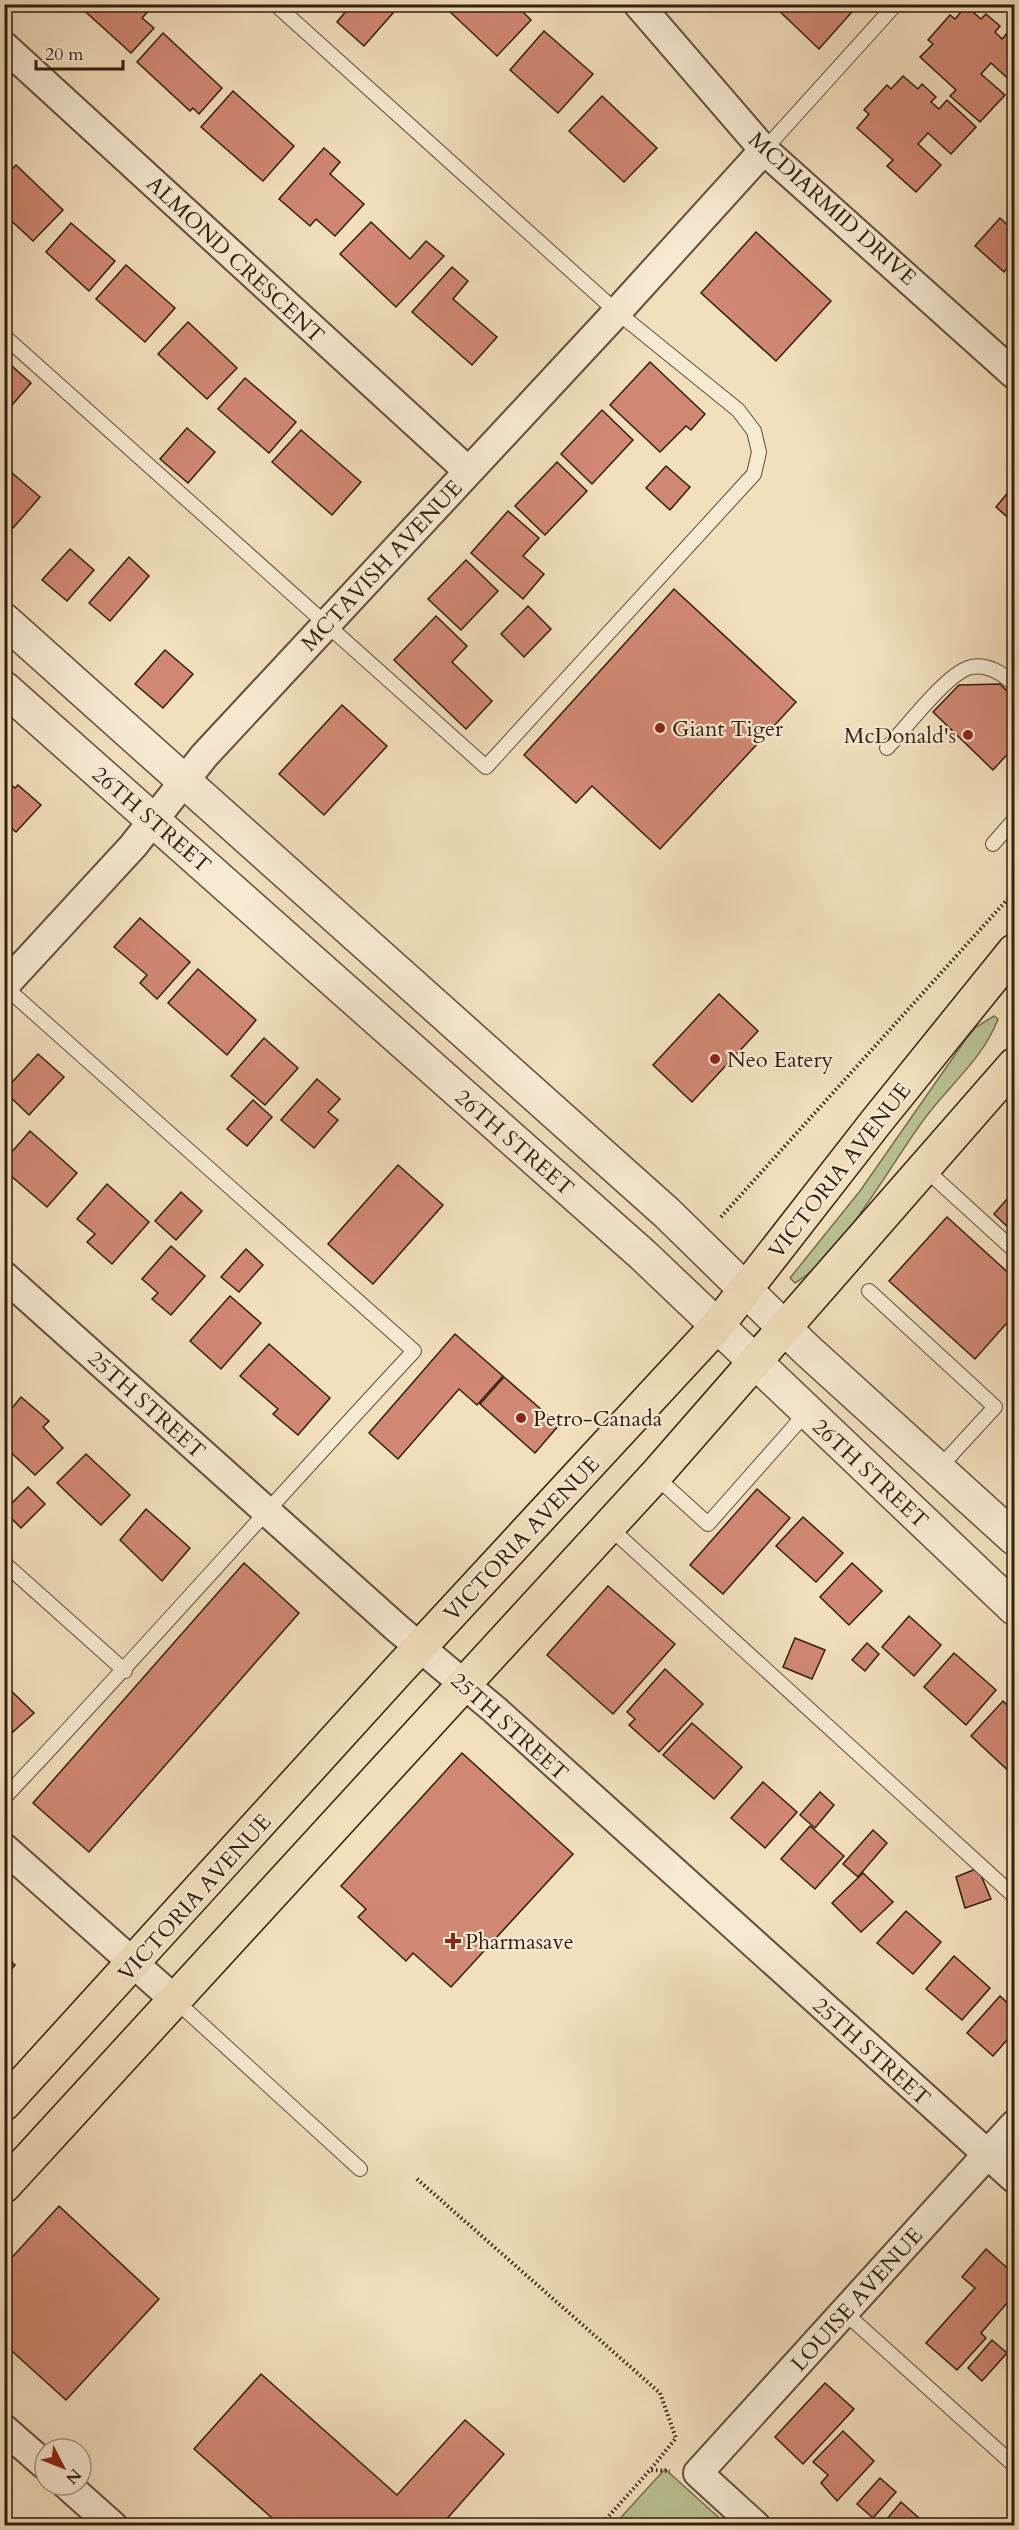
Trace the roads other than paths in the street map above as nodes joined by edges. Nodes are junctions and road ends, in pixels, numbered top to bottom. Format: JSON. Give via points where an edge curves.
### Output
{"nodes":[{"id":1,"x":274,"y":4,"type":"edge"},
{"id":2,"x":638,"y":4,"type":"edge"},
{"id":3,"x":896,"y":4,"type":"edge"},
{"id":4,"x":4,"y":46,"type":"edge"},
{"id":5,"x":764,"y":150,"type":"junction"},
{"id":6,"x":617,"y":312,"type":"junction"},
{"id":7,"x":4,"y":336,"type":"edge"},
{"id":8,"x":1014,"y":374,"type":"edge"},
{"id":9,"x":468,"y":471,"type":"junction"},
{"id":10,"x":4,"y":620,"type":"edge"},
{"id":11,"x":326,"y":624,"type":"junction"},
{"id":12,"x":1014,"y":684,"type":"edge"},
{"id":13,"x":4,"y":688,"type":"edge"},
{"id":14,"x":887,"y":748,"type":"dead end"},
{"id":15,"x":183,"y":781,"type":"junction"},
{"id":16,"x":153,"y":819,"type":"junction"},
{"id":17,"x":1014,"y":820,"type":"edge"},
{"id":18,"x":993,"y":844,"type":"dead end"},
{"id":19,"x":1012,"y":960,"type":"edge"},
{"id":20,"x":5,"y":986,"type":"edge"},
{"id":21,"x":1014,"y":1065,"type":"edge"},
{"id":22,"x":595,"y":1148,"type":"junction"},
{"id":23,"x":925,"y":1169,"type":"junction"},
{"id":24,"x":564,"y":1185,"type":"junction"},
{"id":25,"x":1014,"y":1250,"type":"edge"},
{"id":26,"x":4,"y":1276,"type":"edge"},
{"id":27,"x":745,"y":1289,"type":"junction"},
{"id":28,"x":869,"y":1291,"type":"dead end"},
{"id":29,"x":717,"y":1326,"type":"junction"},
{"id":30,"x":784,"y":1328,"type":"junction"},
{"id":31,"x":754,"y":1361,"type":"junction"},
{"id":32,"x":807,"y":1412,"type":"junction"},
{"id":33,"x":938,"y":1469,"type":"junction"},
{"id":34,"x":655,"y":1476,"type":"junction"},
{"id":35,"x":266,"y":1511,"type":"junction"},
{"id":36,"x":608,"y":1526,"type":"junction"},
{"id":37,"x":1014,"y":1538,"type":"edge"},
{"id":38,"x":4,"y":1563,"type":"edge"},
{"id":39,"x":1014,"y":1608,"type":"edge"},
{"id":40,"x":420,"y":1647,"type":"junction"},
{"id":41,"x":124,"y":1671,"type":"junction"},
{"id":42,"x":463,"y":1684,"type":"junction"},
{"id":43,"x":4,"y":1798,"type":"edge"},
{"id":44,"x":4,"y":1848,"type":"edge"},
{"id":45,"x":1014,"y":1896,"type":"edge"},
{"id":46,"x":134,"y":1964,"type":"junction"},
{"id":47,"x":176,"y":2001,"type":"junction"},
{"id":48,"x":4,"y":2104,"type":"edge"},
{"id":49,"x":1014,"y":2125,"type":"edge"},
{"id":50,"x":988,"y":2155,"type":"junction"},
{"id":51,"x":360,"y":2169,"type":"dead end"},
{"id":52,"x":1014,"y":2178,"type":"edge"},
{"id":53,"x":4,"y":2186,"type":"edge"},
{"id":54,"x":844,"y":2312,"type":"junction"},
{"id":55,"x":4,"y":2429,"type":"edge"},
{"id":56,"x":33,"y":2454,"type":"edge"},
{"id":57,"x":1014,"y":2465,"type":"edge"},
{"id":58,"x":80,"y":2497,"type":"edge"},
{"id":59,"x":113,"y":2526,"type":"edge"},
{"id":60,"x":756,"y":2526,"type":"edge"}],
"edges":[{"from":1,"to":6,"type":"lane"},
{"from":2,"to":5,"type":"street","name":"MCDIARMID DRIVE"},
{"from":3,"to":5,"type":"lane"},
{"from":4,"to":9,"type":"street","name":"ALMOND CRESCENT"},
{"from":5,"to":6,"type":"street","name":"MCTAVISH AVENUE"},
{"from":5,"to":8,"type":"street","name":"MCDIARMID DRIVE"},
{"from":6,"to":9,"type":"street","name":"MCTAVISH AVENUE"},
{"from":6,"to":11,"type":"lane","via":[[738,410],[754,431],[759,452],[754,474],[486,767]]},
{"from":7,"to":11,"type":"lane"},
{"from":9,"to":11,"type":"street","name":"MCTAVISH AVENUE"},
{"from":10,"to":15,"type":"street"},
{"from":11,"to":15,"type":"street","name":"MCTAVISH AVENUE"},
{"from":12,"to":14,"type":"lane","via":[[986,667],[968,668],[949,681]]},
{"from":13,"to":16,"type":"street","name":"26TH STREET"},
{"from":15,"to":16,"type":"street","name":"MCTAVISH AVENUE"},
{"from":15,"to":22,"type":"street"},
{"from":16,"to":20,"type":"street","name":"MCTAVISH AVENUE"},
{"from":16,"to":24,"type":"street","name":"26TH STREET"},
{"from":17,"to":18,"type":"lane"},
{"from":19,"to":27,"type":"main road","name":"VICTORIA AVENUE"},
{"from":20,"to":35,"type":"lane","via":[[414,1351]]},
{"from":21,"to":23,"type":"main road"},
{"from":22,"to":24,"type":"street"},
{"from":22,"to":27,"type":"street"},
{"from":23,"to":25,"type":"lane"},
{"from":23,"to":30,"type":"main road"},
{"from":24,"to":29,"type":"street","name":"26TH STREET"},
{"from":26,"to":35,"type":"street","name":"25TH STREET"},
{"from":27,"to":29,"type":"main road","name":"VICTORIA AVENUE"},
{"from":27,"to":30,"type":"street"},
{"from":28,"to":33,"type":"lane","via":[[995,1407]]},
{"from":29,"to":31,"type":"street","name":"26TH STREET"},
{"from":29,"to":40,"type":"main road","name":"VICTORIA AVENUE"},
{"from":30,"to":31,"type":"main road"},
{"from":30,"to":33,"type":"street"},
{"from":31,"to":32,"type":"street","name":"26TH STREET"},
{"from":31,"to":34,"type":"main road"},
{"from":32,"to":34,"type":"lane","via":[[708,1524]]},
{"from":32,"to":39,"type":"street","name":"26TH STREET"},
{"from":33,"to":37,"type":"street"},
{"from":34,"to":36,"type":"main road"},
{"from":35,"to":40,"type":"street","name":"25TH STREET"},
{"from":35,"to":41,"type":"lane"},
{"from":36,"to":42,"type":"main road"},
{"from":36,"to":45,"type":"lane"},
{"from":38,"to":41,"type":"lane"},
{"from":40,"to":42,"type":"street","name":"25TH STREET"},
{"from":40,"to":46,"type":"main road","name":"VICTORIA AVENUE"},
{"from":41,"to":43,"type":"lane"},
{"from":42,"to":47,"type":"main road"},
{"from":42,"to":50,"type":"street","name":"25TH STREET"},
{"from":44,"to":46,"type":"street"},
{"from":46,"to":47,"type":"street"},
{"from":46,"to":48,"type":"main road","name":"VICTORIA AVENUE"},
{"from":47,"to":51,"type":"lane"},
{"from":47,"to":53,"type":"main road"},
{"from":49,"to":50,"type":"street","name":"LOUISE AVENUE"},
{"from":50,"to":52,"type":"street","name":"25TH STREET"},
{"from":50,"to":54,"type":"street","name":"LOUISE AVENUE"},
{"from":54,"to":57,"type":"lane"},
{"from":54,"to":60,"type":"street","name":"LOUISE AVENUE","via":[[698,2473]]},
{"from":55,"to":56,"type":"street"},
{"from":58,"to":59,"type":"street"}]}
